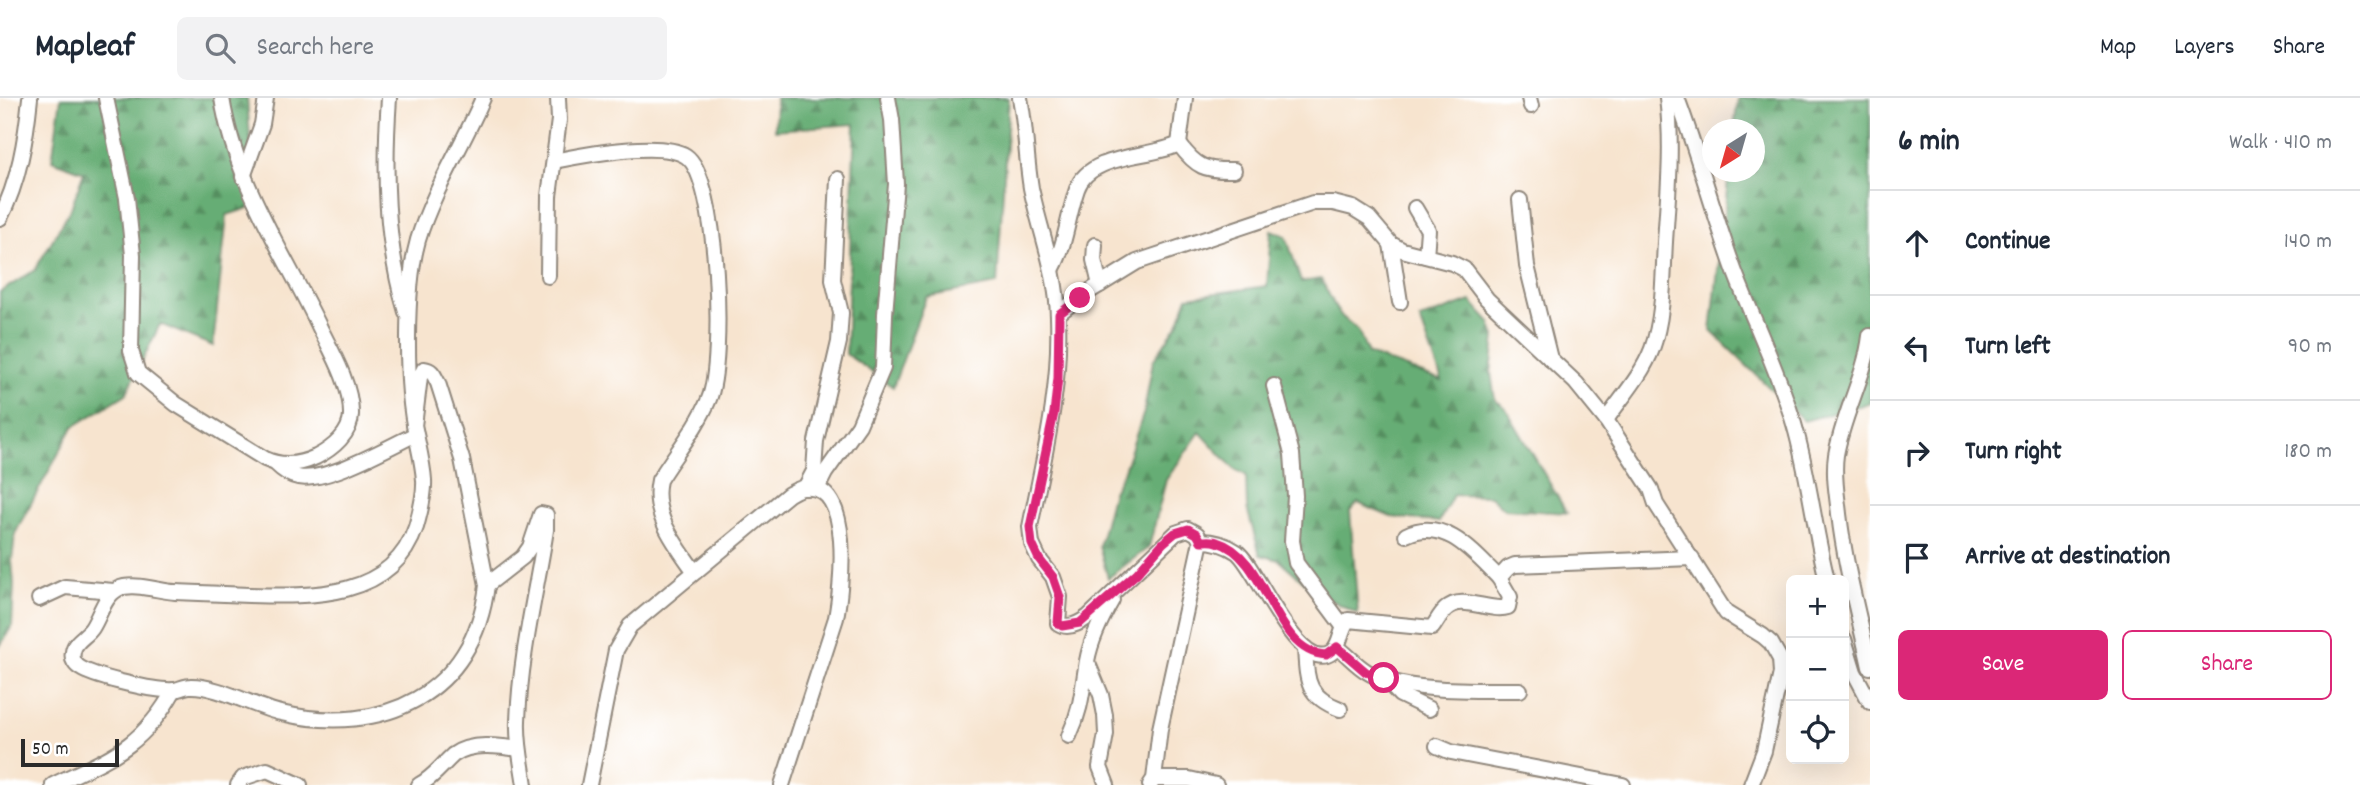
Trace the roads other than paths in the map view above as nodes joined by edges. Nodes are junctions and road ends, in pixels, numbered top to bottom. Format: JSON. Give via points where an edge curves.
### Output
{"nodes":[{"id":1,"x":30,"y":98,"type":"edge"},
{"id":2,"x":106,"y":98,"type":"edge"},
{"id":3,"x":222,"y":98,"type":"edge"},
{"id":4,"x":266,"y":98,"type":"edge"},
{"id":5,"x":389,"y":98,"type":"edge"},
{"id":6,"x":483,"y":98,"type":"edge"},
{"id":7,"x":558,"y":98,"type":"edge"},
{"id":8,"x":888,"y":98,"type":"edge"},
{"id":9,"x":1020,"y":98,"type":"edge"},
{"id":10,"x":1185,"y":98,"type":"edge"},
{"id":11,"x":1676,"y":100,"type":"edge"},
{"id":12,"x":1179,"y":144,"type":"junction"},
{"id":13,"x":554,"y":161,"type":"junction"},
{"id":14,"x":1234,"y":170,"type":"dead end"},
{"id":15,"x":243,"y":177,"type":"junction"},
{"id":16,"x":838,"y":178,"type":"dead end"},
{"id":17,"x":1520,"y":200,"type":"dead end"},
{"id":18,"x":1415,"y":208,"type":"dead end"},
{"id":19,"x":0,"y":218,"type":"edge"},
{"id":20,"x":1391,"y":244,"type":"junction"},
{"id":21,"x":1095,"y":245,"type":"dead end"},
{"id":22,"x":1426,"y":256,"type":"junction"},
{"id":23,"x":1053,"y":268,"type":"junction"},
{"id":24,"x":548,"y":276,"type":"dead end"},
{"id":25,"x":1100,"y":285,"type":"junction"},
{"id":26,"x":1400,"y":302,"type":"dead end"},
{"id":27,"x":1059,"y":314,"type":"junction"},
{"id":28,"x":410,"y":323,"type":"junction"},
{"id":29,"x":1870,"y":336,"type":"edge"},
{"id":30,"x":1550,"y":359,"type":"junction"},
{"id":31,"x":1273,"y":386,"type":"dead end"},
{"id":32,"x":1606,"y":420,"type":"junction"},
{"id":33,"x":415,"y":430,"type":"junction"},
{"id":34,"x":275,"y":463,"type":"junction"},
{"id":35,"x":811,"y":489,"type":"junction"},
{"id":36,"x":1406,"y":535,"type":"dead end"},
{"id":37,"x":1201,"y":541,"type":"junction"},
{"id":38,"x":1692,"y":558,"type":"junction"},
{"id":39,"x":695,"y":572,"type":"junction"},
{"id":40,"x":1825,"y":575,"type":"edge"},
{"id":41,"x":1499,"y":578,"type":"junction"},
{"id":42,"x":487,"y":584,"type":"junction"},
{"id":43,"x":1120,"y":587,"type":"junction"},
{"id":44,"x":114,"y":591,"type":"junction"},
{"id":45,"x":39,"y":599,"type":"dead end"},
{"id":46,"x":1343,"y":626,"type":"junction"},
{"id":47,"x":1337,"y":647,"type":"junction"},
{"id":48,"x":1305,"y":648,"type":"junction"},
{"id":49,"x":1849,"y":656,"type":"edge"},
{"id":50,"x":1087,"y":661,"type":"junction"},
{"id":51,"x":1870,"y":667,"type":"edge"},
{"id":52,"x":1384,"y":678,"type":"junction"},
{"id":53,"x":174,"y":690,"type":"junction"},
{"id":54,"x":1520,"y":690,"type":"dead end"},
{"id":55,"x":1870,"y":702,"type":"edge"},
{"id":56,"x":1340,"y":709,"type":"dead end"},
{"id":57,"x":1430,"y":709,"type":"dead end"},
{"id":58,"x":1069,"y":736,"type":"dead end"},
{"id":59,"x":1437,"y":746,"type":"dead end"},
{"id":60,"x":519,"y":749,"type":"junction"},
{"id":61,"x":1152,"y":782,"type":"edge"},
{"id":62,"x":53,"y":785,"type":"edge"},
{"id":63,"x":238,"y":785,"type":"edge"},
{"id":64,"x":300,"y":785,"type":"edge"},
{"id":65,"x":419,"y":785,"type":"edge"},
{"id":66,"x":525,"y":785,"type":"edge"},
{"id":67,"x":589,"y":785,"type":"edge"},
{"id":68,"x":782,"y":785,"type":"edge"},
{"id":69,"x":1107,"y":785,"type":"edge"},
{"id":70,"x":1216,"y":785,"type":"edge"},
{"id":71,"x":1623,"y":785,"type":"edge"},
{"id":72,"x":1751,"y":785,"type":"edge"}],
"edges":[{"from":1,"to":19,"type":"street","via":[[22,152]]},
{"from":2,"to":34,"type":"street","via":[[127,198],[133,256],[131,351],[138,373],[176,404]]},
{"from":3,"to":15,"type":"street"},
{"from":4,"to":15,"type":"street"},
{"from":5,"to":28,"type":"street","via":[[386,167],[391,254]]},
{"from":6,"to":28,"type":"street","via":[[419,238],[412,263]]},
{"from":7,"to":13,"type":"street"},
{"from":8,"to":35,"type":"street","via":[[896,184],[883,368],[859,425]]},
{"from":9,"to":23,"type":"street","via":[[1031,187]]},
{"from":10,"to":12,"type":"street"},
{"from":11,"to":32,"type":"street","via":[[1653,346]]},
{"from":11,"to":40,"type":"street","via":[[1736,276],[1793,422]]},
{"from":12,"to":14,"type":"street","via":[[1195,164],[1216,171]]},
{"from":12,"to":23,"type":"street","via":[[1130,155],[1085,176],[1078,185]]},
{"from":13,"to":24,"type":"street"},
{"from":13,"to":39,"type":"street","via":[[657,149],[684,155],[700,178],[716,267],[717,360],[710,398],[659,480],[655,495],[667,528]]},
{"from":15,"to":34,"type":"street","via":[[328,345],[349,393],[352,416],[346,432],[323,454],[295,464]]},
{"from":16,"to":35,"type":"street","via":[[833,280],[841,313],[839,342],[816,441]]},
{"from":17,"to":30,"type":"street","via":[[1527,266]]},
{"from":18,"to":22,"type":"street","via":[[1428,230]]},
{"from":20,"to":22,"type":"street"},
{"from":20,"to":25,"type":"street","via":[[1370,218],[1353,208],[1313,203],[1137,262]]},
{"from":20,"to":26,"type":"street"},
{"from":21,"to":25,"type":"street"},
{"from":22,"to":30,"type":"street","via":[[1464,269],[1487,299]]},
{"from":23,"to":27,"type":"street"},
{"from":25,"to":27,"type":"street"},
{"from":27,"to":43,"type":"street","via":[[1056,390],[1030,527],[1032,544],[1053,577],[1062,626],[1080,623]]},
{"from":28,"to":33,"type":"street"},
{"from":29,"to":51,"type":"street","via":[[1866,362],[1843,426],[1835,477],[1843,548]]},
{"from":30,"to":32,"type":"street"},
{"from":31,"to":46,"type":"street","via":[[1292,454],[1296,563]]},
{"from":32,"to":38,"type":"street"},
{"from":33,"to":34,"type":"street","via":[[336,471],[314,477],[298,478]]},
{"from":33,"to":42,"type":"street","via":[[424,369],[433,373],[438,383],[462,459]]},
{"from":33,"to":44,"type":"street","via":[[424,481],[420,515],[412,539],[376,577],[335,593],[307,596],[130,587]]},
{"from":35,"to":39,"type":"street","via":[[789,494]]},
{"from":35,"to":68,"type":"street","via":[[829,499],[839,516],[841,593]]},
{"from":36,"to":41,"type":"street","via":[[1426,528],[1452,534]]},
{"from":37,"to":43,"type":"street","via":[[1188,529],[1175,533]]},
{"from":37,"to":48,"type":"street","via":[[1217,542],[1237,552],[1288,631]]},
{"from":37,"to":61,"type":"street"},
{"from":38,"to":41,"type":"street","via":[[1515,565]]},
{"from":38,"to":72,"type":"street","via":[[1726,613],[1763,636],[1780,659],[1764,751]]},
{"from":39,"to":67,"type":"street","via":[[630,626],[616,650]]},
{"from":41,"to":46,"type":"street","via":[[1510,597],[1508,607],[1500,610],[1457,603],[1446,608],[1432,628],[1348,620]]},
{"from":42,"to":53,"type":"street","via":[[485,606],[467,650],[430,692],[407,706],[356,719],[319,718],[281,713],[191,686]]},
{"from":42,"to":60,"type":"street","via":[[523,557],[541,514],[546,515],[519,701]]},
{"from":43,"to":50,"type":"street","via":[[1096,630]]},
{"from":44,"to":45,"type":"street","via":[[65,587]]},
{"from":44,"to":53,"type":"street","via":[[93,627],[73,649],[74,661],[96,674]]},
{"from":46,"to":47,"type":"street"},
{"from":47,"to":48,"type":"street","via":[[1326,655]]},
{"from":47,"to":52,"type":"street","via":[[1366,672]]},
{"from":48,"to":56,"type":"street","via":[[1313,694]]},
{"from":49,"to":55,"type":"street"},
{"from":50,"to":58,"type":"street","via":[[1081,704]]},
{"from":50,"to":69,"type":"street","via":[[1105,715],[1107,734],[1100,767]]},
{"from":52,"to":54,"type":"street","via":[[1439,689]]},
{"from":52,"to":57,"type":"street","via":[[1400,695]]},
{"from":53,"to":62,"type":"street","via":[[160,716],[125,749]]},
{"from":59,"to":71,"type":"street"},
{"from":60,"to":65,"type":"street","via":[[498,746],[456,753]]},
{"from":60,"to":66,"type":"street"},
{"from":61,"to":70,"type":"street","via":[[1189,779]]},
{"from":63,"to":64,"type":"street","via":[[243,778],[267,770]]}]}
